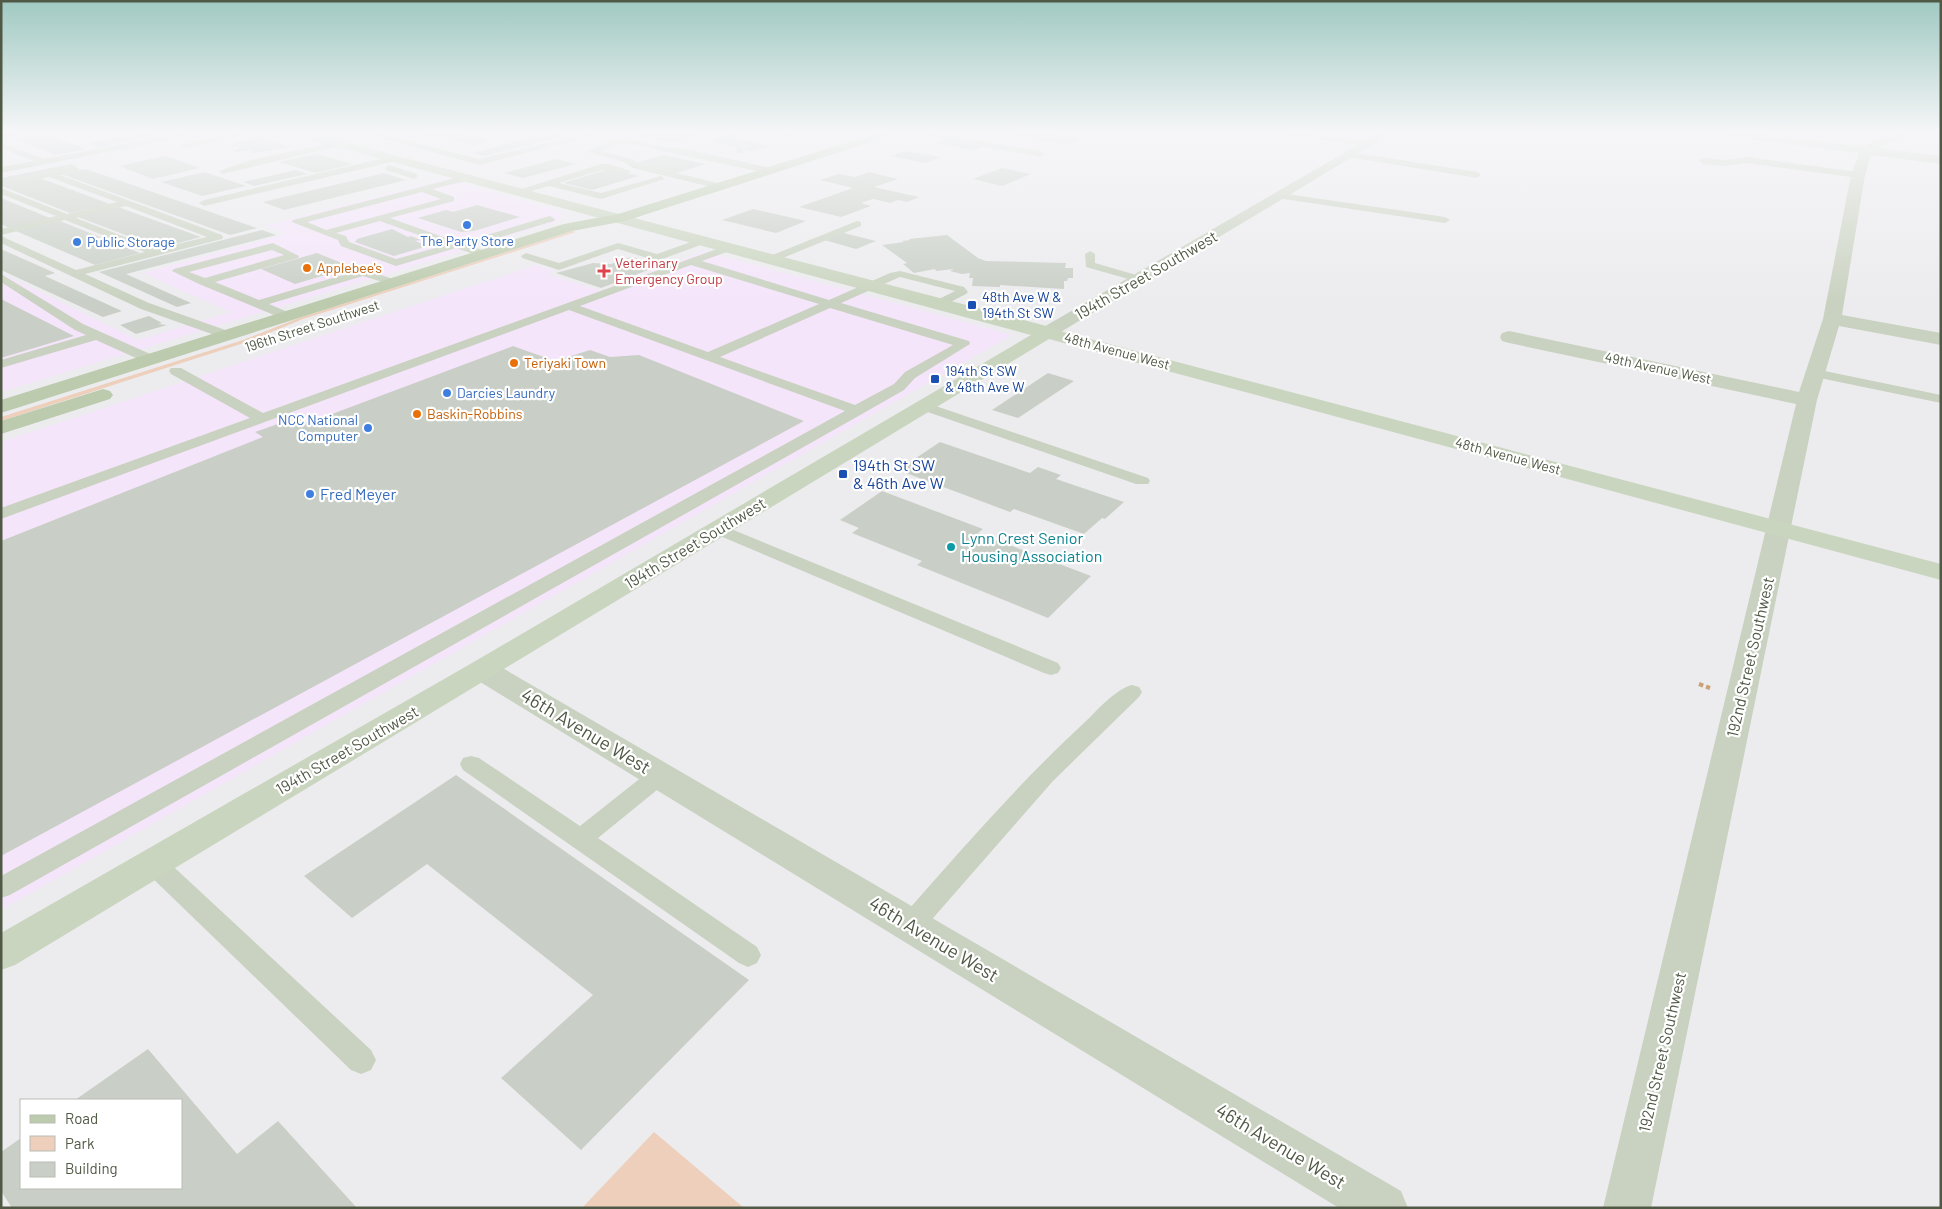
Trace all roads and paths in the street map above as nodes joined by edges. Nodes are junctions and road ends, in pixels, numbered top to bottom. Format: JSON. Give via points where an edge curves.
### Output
{"nodes":[{"id":1,"x":88,"y":188,"type":"edge"},
{"id":2,"x":271,"y":188,"type":"edge"},
{"id":3,"x":301,"y":188,"type":"edge"},
{"id":4,"x":509,"y":188,"type":"edge"},
{"id":5,"x":529,"y":188,"type":"edge"},
{"id":6,"x":571,"y":188,"type":"edge"},
{"id":7,"x":628,"y":188,"type":"edge"},
{"id":8,"x":714,"y":188,"type":"edge"},
{"id":9,"x":1293,"y":188,"type":"edge"},
{"id":10,"x":1857,"y":188,"type":"edge"},
{"id":11,"x":422,"y":189,"type":"joint"},
{"id":12,"x":717,"y":189,"type":"joint"},
{"id":13,"x":520,"y":191,"type":"junction"},
{"id":14,"x":1,"y":192,"type":"edge"},
{"id":15,"x":1280,"y":196,"type":"junction"},
{"id":16,"x":204,"y":202,"type":"dead end"},
{"id":17,"x":126,"y":203,"type":"junction"},
{"id":18,"x":248,"y":203,"type":"dead end"},
{"id":19,"x":65,"y":217,"type":"junction"},
{"id":20,"x":380,"y":218,"type":"junction"},
{"id":21,"x":550,"y":218,"type":"dead end"},
{"id":22,"x":620,"y":218,"type":"junction"},
{"id":23,"x":1445,"y":220,"type":"dead end"},
{"id":24,"x":857,"y":224,"type":"dead end"},
{"id":25,"x":1,"y":232,"type":"edge"},
{"id":26,"x":325,"y":233,"type":"junction"},
{"id":27,"x":1,"y":239,"type":"edge"},
{"id":28,"x":702,"y":241,"type":"junction"},
{"id":29,"x":458,"y":245,"type":"junction"},
{"id":30,"x":728,"y":248,"type":"junction"},
{"id":31,"x":156,"y":253,"type":"junction"},
{"id":32,"x":483,"y":254,"type":"junction"},
{"id":33,"x":1090,"y":254,"type":"dead end"},
{"id":34,"x":526,"y":256,"type":"junction"},
{"id":35,"x":769,"y":260,"type":"junction"},
{"id":36,"x":692,"y":262,"type":"junction"},
{"id":37,"x":75,"y":274,"type":"junction"},
{"id":38,"x":1,"y":277,"type":"edge"},
{"id":39,"x":1139,"y":279,"type":"junction"},
{"id":40,"x":203,"y":282,"type":"junction"},
{"id":41,"x":392,"y":282,"type":"junction"},
{"id":42,"x":869,"y":286,"type":"junction"},
{"id":43,"x":258,"y":304,"type":"junction"},
{"id":44,"x":830,"y":304,"type":"junction"},
{"id":45,"x":939,"y":304,"type":"junction"},
{"id":46,"x":570,"y":306,"type":"junction"},
{"id":47,"x":286,"y":316,"type":"junction"},
{"id":48,"x":1832,"y":319,"type":"junction"},
{"id":49,"x":1048,"y":332,"type":"junction"},
{"id":50,"x":98,"y":335,"type":"junction"},
{"id":51,"x":227,"y":336,"type":"junction"},
{"id":52,"x":1508,"y":337,"type":"dead end"},
{"id":53,"x":1941,"y":339,"type":"edge"},
{"id":54,"x":709,"y":357,"type":"junction"},
{"id":55,"x":1,"y":364,"type":"edge"},
{"id":56,"x":162,"y":369,"type":"junction"},
{"id":57,"x":1816,"y":373,"type":"junction"},
{"id":58,"x":121,"y":389,"type":"dead end"},
{"id":59,"x":1941,"y":399,"type":"edge"},
{"id":60,"x":1807,"y":400,"type":"junction"},
{"id":61,"x":924,"y":406,"type":"junction"},
{"id":62,"x":1,"y":407,"type":"edge"},
{"id":63,"x":858,"y":411,"type":"junction"},
{"id":64,"x":262,"y":419,"type":"junction"},
{"id":65,"x":1,"y":428,"type":"edge"},
{"id":66,"x":1142,"y":481,"type":"dead end"},
{"id":67,"x":1,"y":514,"type":"edge"},
{"id":68,"x":719,"y":529,"type":"junction"},
{"id":69,"x":1778,"y":529,"type":"junction"},
{"id":70,"x":1941,"y":572,"type":"edge"},
{"id":71,"x":1052,"y":668,"type":"dead end"},
{"id":72,"x":483,"y":670,"type":"junction"},
{"id":73,"x":1132,"y":692,"type":"dead end"},
{"id":74,"x":471,"y":764,"type":"dead end"},
{"id":75,"x":660,"y":775,"type":"junction"},
{"id":76,"x":581,"y":839,"type":"junction"},
{"id":77,"x":154,"y":864,"type":"junction"},
{"id":78,"x":1,"y":888,"type":"edge"},
{"id":79,"x":910,"y":924,"type":"junction"},
{"id":80,"x":1,"y":953,"type":"edge"},
{"id":81,"x":748,"y":955,"type":"dead end"},
{"id":82,"x":361,"y":1060,"type":"dead end"},
{"id":83,"x":1384,"y":1208,"type":"edge"},
{"id":84,"x":1627,"y":1208,"type":"edge"}],
"edges":[{"from":1,"to":17,"type":"lane"},
{"from":2,"to":16,"type":"lane"},
{"from":3,"to":18,"type":"lane"},
{"from":4,"to":13,"type":"street","name":"48th Avenue West"},
{"from":5,"to":13,"type":"lane"},
{"from":6,"to":7,"type":"lane","via":[[601,196]]},
{"from":8,"to":12,"type":"lane"},
{"from":9,"to":15,"type":"street","name":"194th Street Southwest"},
{"from":10,"to":48,"type":"street","name":"192nd Street Southwest"},
{"from":11,"to":20,"type":"lane","via":[[451,198]]},
{"from":11,"to":26,"type":"lane","via":[[297,222]]},
{"from":12,"to":22,"type":"main road","name":"196th Street Southwest"},
{"from":13,"to":22,"type":"street","name":"48th Avenue West"},
{"from":14,"to":19,"type":"lane"},
{"from":15,"to":23,"type":"lane"},
{"from":15,"to":39,"type":"street","name":"194th Street Southwest"},
{"from":17,"to":19,"type":"lane"},
{"from":17,"to":31,"type":"lane","via":[[218,237]]},
{"from":19,"to":25,"type":"lane"},
{"from":19,"to":31,"type":"lane"},
{"from":20,"to":26,"type":"lane"},
{"from":20,"to":29,"type":"lane"},
{"from":21,"to":29,"type":"lane"},
{"from":22,"to":28,"type":"street","name":"48th Avenue West"},
{"from":22,"to":32,"type":"main road","name":"196th Street Southwest","via":[[569,227]]},
{"from":22,"to":34,"type":"main road","name":"196th Street Southwest","via":[[592,234]]},
{"from":24,"to":35,"type":"lane"},
{"from":26,"to":29,"type":"lane","via":[[396,263]]},
{"from":27,"to":37,"type":"lane"},
{"from":28,"to":30,"type":"street","name":"48th Avenue West"},
{"from":28,"to":34,"type":"lane","via":[[657,258],[618,246],[559,267]]},
{"from":29,"to":32,"type":"lane"},
{"from":30,"to":35,"type":"street","name":"48th Avenue West"},
{"from":30,"to":36,"type":"lane"},
{"from":31,"to":37,"type":"lane"},
{"from":32,"to":41,"type":"main road","name":"196th Street Southwest"},
{"from":33,"to":39,"type":"lane","via":[[1090,265]]},
{"from":34,"to":56,"type":"main road","name":"196th Street Southwest"},
{"from":35,"to":42,"type":"street","name":"48th Avenue West"},
{"from":36,"to":44,"type":"lane"},
{"from":36,"to":46,"type":"lane"},
{"from":37,"to":51,"type":"lane","via":[[145,306]]},
{"from":38,"to":50,"type":"lane"},
{"from":39,"to":49,"type":"street","name":"194th Street Southwest"},
{"from":40,"to":40,"type":"lane","via":[[178,271],[273,246],[294,256]]},
{"from":40,"to":43,"type":"lane"},
{"from":41,"to":43,"type":"lane","via":[[363,272]]},
{"from":41,"to":47,"type":"main road","name":"196th Street Southwest"},
{"from":42,"to":44,"type":"lane"},
{"from":42,"to":45,"type":"street","name":"48th Avenue West"},
{"from":42,"to":45,"type":"lane","via":[[900,274],[962,292]]},
{"from":43,"to":47,"type":"lane"},
{"from":44,"to":54,"type":"lane"},
{"from":44,"to":63,"type":"lane","via":[[964,344],[910,375],[900,388]]},
{"from":45,"to":49,"type":"street","name":"48th Avenue West"},
{"from":46,"to":54,"type":"lane"},
{"from":46,"to":64,"type":"lane"},
{"from":47,"to":51,"type":"main road","name":"196th Street Southwest"},
{"from":48,"to":53,"type":"street"},
{"from":48,"to":57,"type":"street","name":"192nd Street Southwest"},
{"from":49,"to":61,"type":"street","name":"194th Street Southwest"},
{"from":49,"to":69,"type":"street","name":"48th Avenue West"},
{"from":50,"to":55,"type":"lane"},
{"from":50,"to":56,"type":"lane"},
{"from":51,"to":56,"type":"main road","name":"196th Street Southwest"},
{"from":52,"to":60,"type":"street","name":"49th Avenue West"},
{"from":54,"to":63,"type":"lane"},
{"from":56,"to":62,"type":"main road","name":"196th Street Southwest"},
{"from":56,"to":64,"type":"lane"},
{"from":57,"to":59,"type":"lane"},
{"from":57,"to":60,"type":"street","name":"192nd Street Southwest"},
{"from":58,"to":65,"type":"main road"},
{"from":60,"to":69,"type":"street","name":"192nd Street Southwest"},
{"from":61,"to":66,"type":"lane"},
{"from":61,"to":68,"type":"street","name":"194th Street Southwest"},
{"from":63,"to":78,"type":"lane"},
{"from":64,"to":67,"type":"lane"},
{"from":68,"to":71,"type":"lane"},
{"from":68,"to":72,"type":"street","name":"194th Street Southwest"},
{"from":69,"to":70,"type":"street","name":"48th Avenue West"},
{"from":69,"to":84,"type":"street","name":"192nd Street Southwest"},
{"from":72,"to":75,"type":"street","name":"46th Avenue West"},
{"from":72,"to":77,"type":"street","name":"194th Street Southwest"},
{"from":73,"to":79,"type":"lane","via":[[1096,722],[1012,808]]},
{"from":74,"to":76,"type":"lane"},
{"from":75,"to":76,"type":"lane"},
{"from":75,"to":79,"type":"street","name":"46th Avenue West"},
{"from":76,"to":81,"type":"lane"},
{"from":77,"to":80,"type":"street","name":"194th Street Southwest"},
{"from":77,"to":82,"type":"lane"},
{"from":79,"to":83,"type":"street","name":"46th Avenue West"}]}
